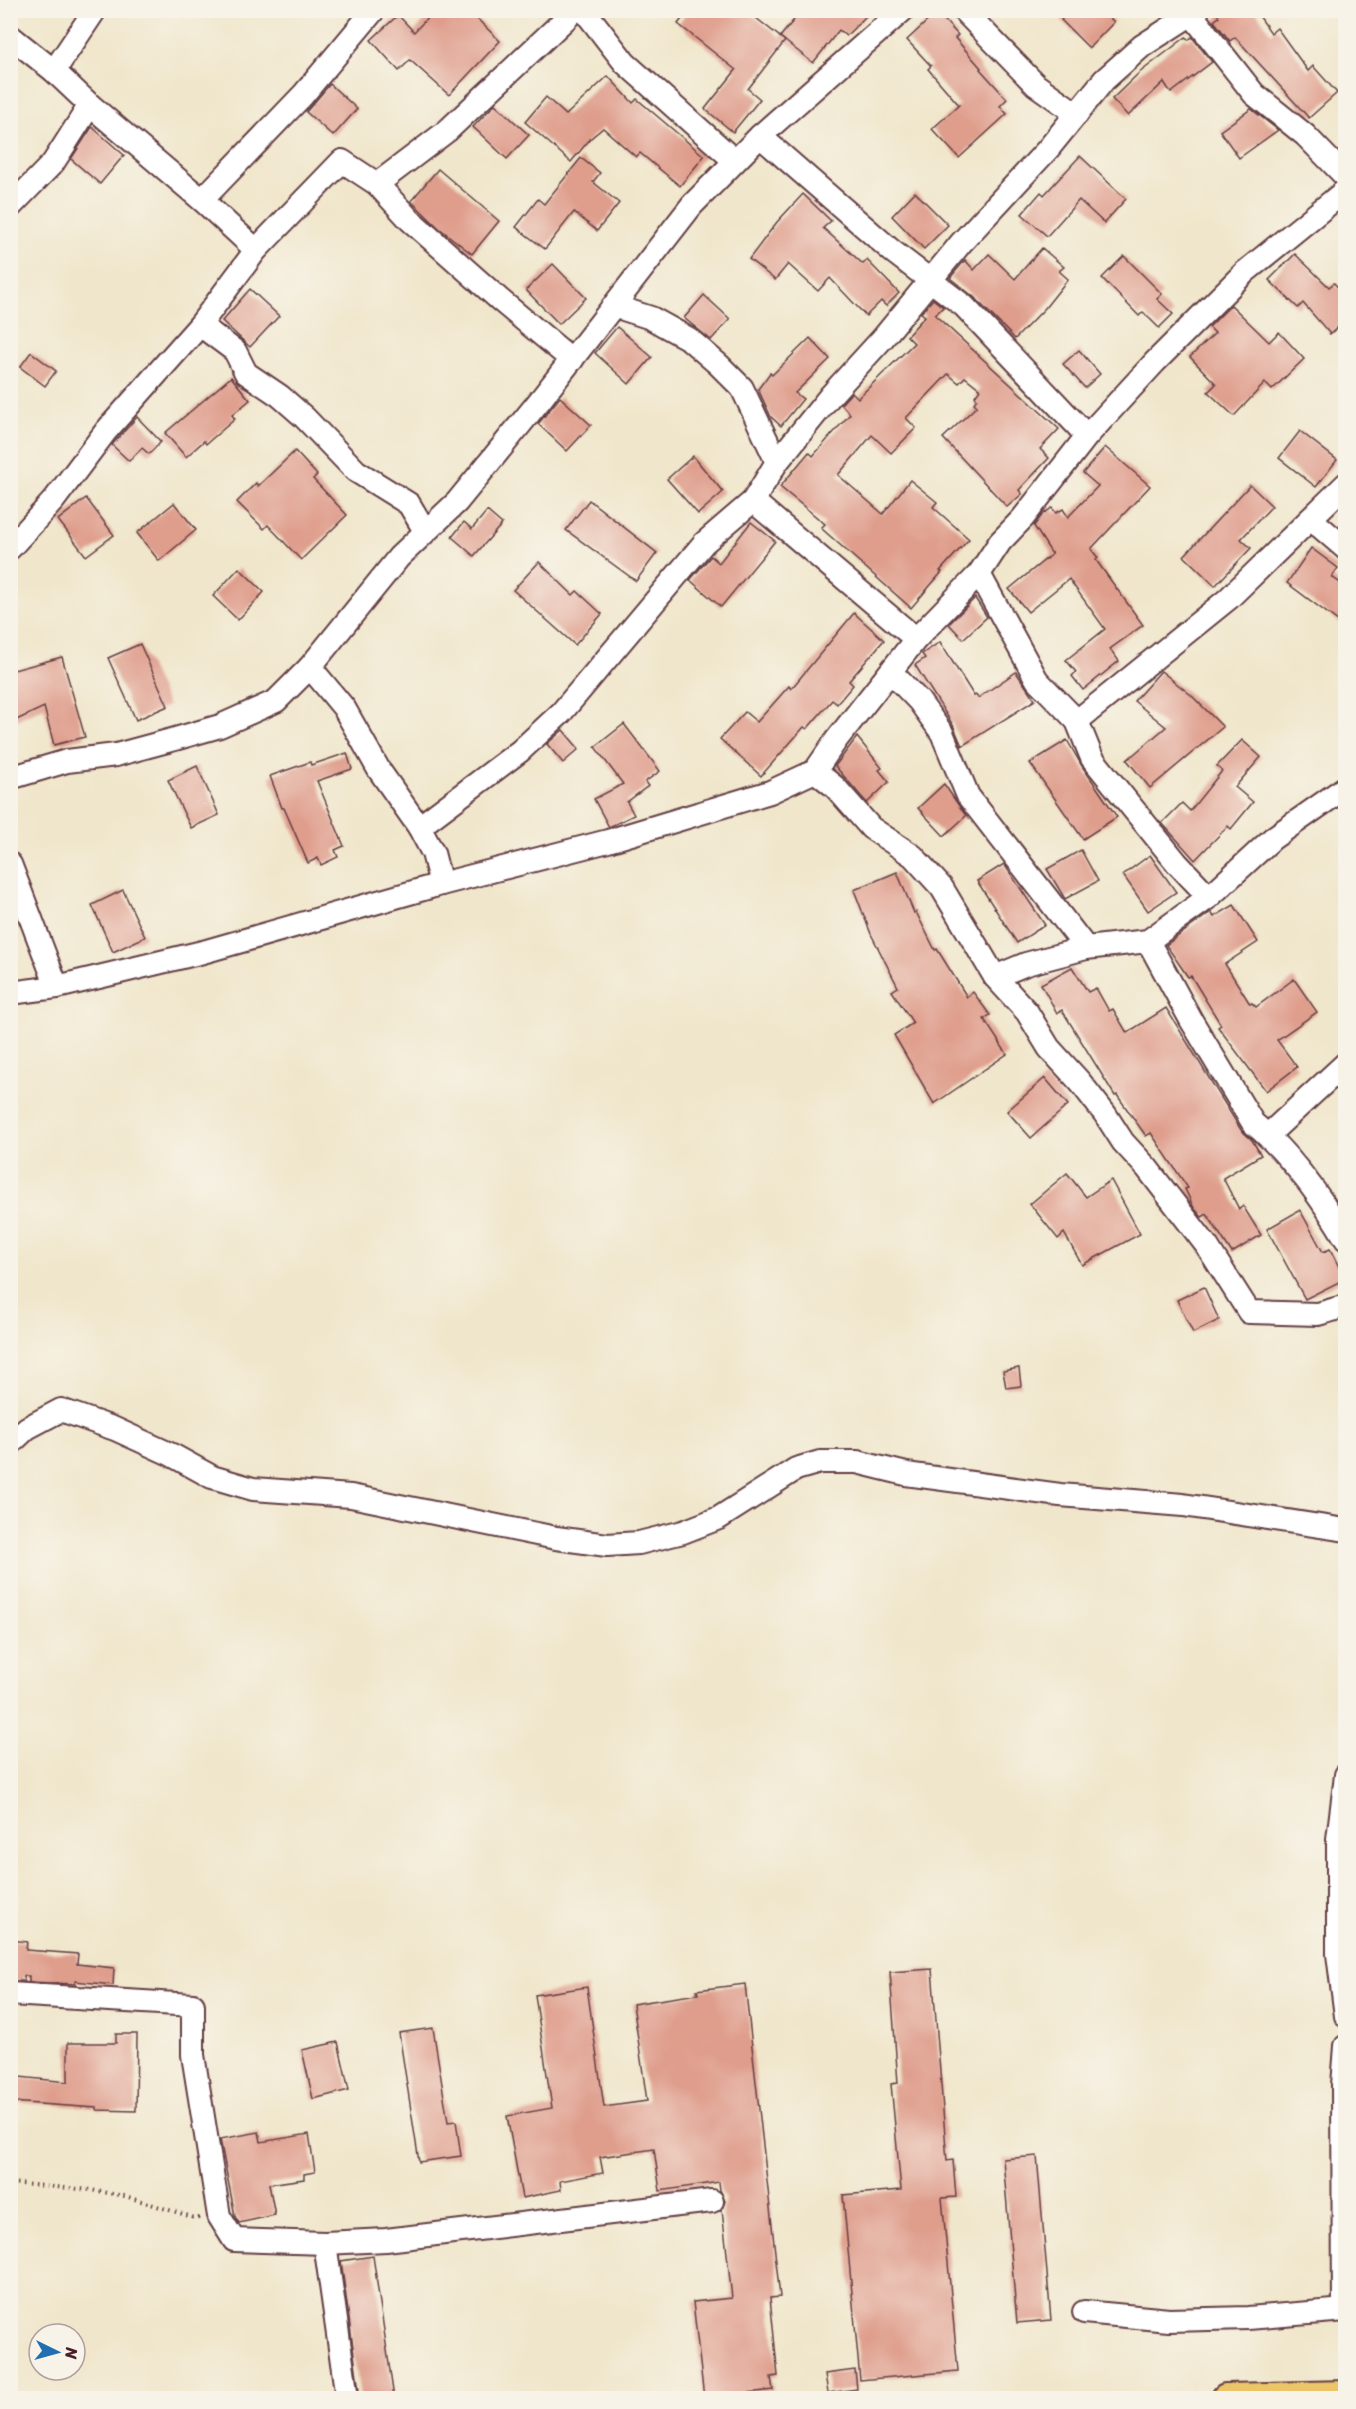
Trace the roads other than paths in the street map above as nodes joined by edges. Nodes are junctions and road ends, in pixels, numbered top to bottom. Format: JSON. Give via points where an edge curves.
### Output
{"nodes":[{"id":1,"x":95,"y":10,"type":"edge"},
{"id":2,"x":374,"y":10,"type":"edge"},
{"id":3,"x":575,"y":10,"type":"edge"},
{"id":4,"x":584,"y":10,"type":"edge"},
{"id":5,"x":903,"y":10,"type":"edge"},
{"id":6,"x":963,"y":10,"type":"edge"},
{"id":7,"x":1195,"y":13,"type":"edge"},
{"id":8,"x":10,"y":36,"type":"edge"},
{"id":9,"x":54,"y":70,"type":"junction"},
{"id":10,"x":90,"y":105,"type":"junction"},
{"id":11,"x":1077,"y":114,"type":"junction"},
{"id":12,"x":760,"y":136,"type":"junction"},
{"id":13,"x":735,"y":161,"type":"junction"},
{"id":14,"x":1346,"y":177,"type":"edge"},
{"id":15,"x":377,"y":184,"type":"junction"},
{"id":16,"x":1346,"y":190,"type":"edge"},
{"id":17,"x":202,"y":200,"type":"junction"},
{"id":18,"x":10,"y":207,"type":"edge"},
{"id":19,"x":256,"y":250,"type":"junction"},
{"id":20,"x":930,"y":279,"type":"junction"},
{"id":21,"x":614,"y":306,"type":"junction"},
{"id":22,"x":200,"y":325,"type":"junction"},
{"id":23,"x":572,"y":360,"type":"junction"},
{"id":24,"x":1087,"y":436,"type":"junction"},
{"id":25,"x":777,"y":462,"type":"junction"},
{"id":26,"x":1346,"y":484,"type":"edge"},
{"id":27,"x":753,"y":501,"type":"junction"},
{"id":28,"x":1311,"y":519,"type":"junction"},
{"id":29,"x":425,"y":531,"type":"junction"},
{"id":30,"x":10,"y":548,"type":"edge"},
{"id":31,"x":1346,"y":549,"type":"edge"},
{"id":32,"x":979,"y":574,"type":"junction"},
{"id":33,"x":916,"y":639,"type":"junction"},
{"id":34,"x":310,"y":667,"type":"junction"},
{"id":35,"x":891,"y":672,"type":"junction"},
{"id":36,"x":1077,"y":721,"type":"junction"},
{"id":37,"x":815,"y":771,"type":"junction"},
{"id":38,"x":10,"y":778,"type":"edge"},
{"id":39,"x":1346,"y":787,"type":"edge"},
{"id":40,"x":418,"y":827,"type":"junction"},
{"id":41,"x":10,"y":864,"type":"edge"},
{"id":42,"x":441,"y":884,"type":"junction"},
{"id":43,"x":1209,"y":897,"type":"junction"},
{"id":44,"x":1148,"y":941,"type":"junction"},
{"id":45,"x":1086,"y":948,"type":"junction"},
{"id":46,"x":995,"y":977,"type":"junction"},
{"id":47,"x":57,"y":987,"type":"junction"},
{"id":48,"x":10,"y":993,"type":"edge"},
{"id":49,"x":1346,"y":1063,"type":"edge"},
{"id":50,"x":1268,"y":1135,"type":"junction"},
{"id":51,"x":1346,"y":1239,"type":"edge"},
{"id":52,"x":1346,"y":1306,"type":"edge"},
{"id":53,"x":10,"y":1443,"type":"edge"},
{"id":54,"x":1346,"y":1530,"type":"edge"},
{"id":55,"x":1346,"y":1775,"type":"edge"},
{"id":56,"x":10,"y":1994,"type":"edge"},
{"id":57,"x":1345,"y":2002,"type":"edge"},
{"id":58,"x":1346,"y":2046,"type":"edge"},
{"id":59,"x":712,"y":2201,"type":"dead end"},
{"id":60,"x":325,"y":2243,"type":"junction"},
{"id":61,"x":1345,"y":2309,"type":"edge"},
{"id":62,"x":1084,"y":2312,"type":"dead end"},
{"id":63,"x":1346,"y":2395,"type":"edge"},
{"id":64,"x":347,"y":2398,"type":"edge"},
{"id":65,"x":1226,"y":2398,"type":"edge"}],
"edges":[{"from":1,"to":9,"type":"street"},
{"from":2,"to":17,"type":"street","via":[[303,95]]},
{"from":3,"to":15,"type":"street","via":[[447,131]]},
{"from":4,"to":13,"type":"street","via":[[624,63]]},
{"from":5,"to":12,"type":"street"},
{"from":6,"to":11,"type":"street","via":[[1036,85]]},
{"from":7,"to":11,"type":"street","via":[[1135,53],[1104,80]]},
{"from":7,"to":14,"type":"street","via":[[1254,94],[1305,135]]},
{"from":8,"to":9,"type":"street"},
{"from":9,"to":10,"type":"street"},
{"from":10,"to":17,"type":"street"},
{"from":10,"to":18,"type":"street","via":[[53,163]]},
{"from":11,"to":20,"type":"street"},
{"from":12,"to":13,"type":"street"},
{"from":12,"to":20,"type":"street","via":[[892,251]]},
{"from":13,"to":21,"type":"street","via":[[692,205]]},
{"from":15,"to":19,"type":"street","via":[[342,161]]},
{"from":15,"to":23,"type":"street","via":[[410,220]]},
{"from":16,"to":24,"type":"street","via":[[1245,272]]},
{"from":17,"to":19,"type":"street"},
{"from":19,"to":22,"type":"street"},
{"from":20,"to":24,"type":"street","via":[[964,306]]},
{"from":20,"to":25,"type":"street"},
{"from":21,"to":23,"type":"street"},
{"from":21,"to":25,"type":"street","via":[[651,318],[689,339],[719,365],[742,388]]},
{"from":22,"to":29,"type":"street","via":[[235,351],[246,374],[304,417],[356,471],[409,504]]},
{"from":22,"to":30,"type":"street"},
{"from":23,"to":29,"type":"street","via":[[457,502]]},
{"from":24,"to":32,"type":"street","via":[[1000,542]]},
{"from":25,"to":27,"type":"street"},
{"from":26,"to":28,"type":"street"},
{"from":27,"to":33,"type":"street"},
{"from":27,"to":40,"type":"street","via":[[704,543],[561,713],[520,751]]},
{"from":28,"to":31,"type":"street"},
{"from":28,"to":36,"type":"street","via":[[1228,599]]},
{"from":29,"to":34,"type":"street","via":[[399,557]]},
{"from":32,"to":33,"type":"street"},
{"from":32,"to":36,"type":"street","via":[[1037,680]]},
{"from":33,"to":35,"type":"street"},
{"from":34,"to":38,"type":"street","via":[[276,701],[220,726],[116,755],[67,761]]},
{"from":34,"to":40,"type":"street","via":[[344,708],[379,770]]},
{"from":35,"to":37,"type":"street"},
{"from":35,"to":45,"type":"street","via":[[942,733],[968,796]]},
{"from":36,"to":43,"type":"street","via":[[1092,758]]},
{"from":37,"to":42,"type":"street","via":[[770,792],[631,834]]},
{"from":37,"to":46,"type":"street","via":[[835,787],[871,828],[913,856],[942,888]]},
{"from":39,"to":43,"type":"street","via":[[1273,838]]},
{"from":40,"to":42,"type":"street","via":[[433,853]]},
{"from":41,"to":47,"type":"street"},
{"from":42,"to":47,"type":"street","via":[[214,949]]},
{"from":43,"to":44,"type":"street"},
{"from":44,"to":45,"type":"street"},
{"from":44,"to":50,"type":"street","via":[[1253,1123]]},
{"from":45,"to":46,"type":"street"},
{"from":46,"to":52,"type":"street","via":[[1027,1012],[1049,1048],[1208,1246],[1249,1312],[1318,1314]]},
{"from":47,"to":48,"type":"street"},
{"from":49,"to":50,"type":"street"},
{"from":50,"to":51,"type":"street"},
{"from":53,"to":54,"type":"street","via":[[27,1428],[61,1410],[115,1429],[212,1477],[253,1489],[351,1496],[607,1545],[639,1543],[692,1528],[728,1513],[796,1469],[820,1462],[857,1462],[906,1474],[1060,1495],[1183,1505]]},
{"from":55,"to":57,"type":"street","via":[[1338,1839],[1338,1954]]},
{"from":56,"to":60,"type":"street","via":[[193,2005],[193,2055],[219,2216],[234,2240]]},
{"from":58,"to":61,"type":"street"},
{"from":59,"to":60,"type":"street","via":[[386,2240]]},
{"from":60,"to":64,"type":"street"},
{"from":61,"to":62,"type":"street","via":[[1169,2320]]},
{"from":63,"to":65,"type":"main road"}]}
